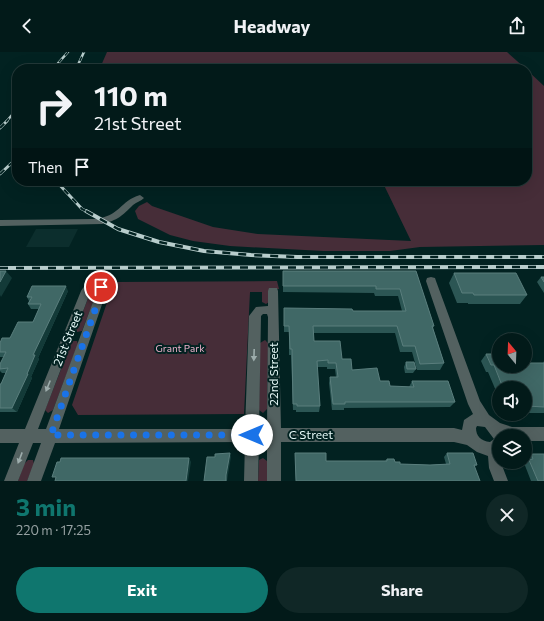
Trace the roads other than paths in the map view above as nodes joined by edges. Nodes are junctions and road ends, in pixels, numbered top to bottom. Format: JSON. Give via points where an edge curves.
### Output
{"nodes":[{"id":1,"x":140,"y":198,"type":"dead end"},
{"id":2,"x":0,"y":223,"type":"edge"},
{"id":3,"x":431,"y":281,"type":"dead end"},
{"id":4,"x":273,"y":291,"type":"dead end"},
{"id":5,"x":273,"y":317,"type":"junction"},
{"id":6,"x":68,"y":338,"type":"junction"},
{"id":7,"x":86,"y":338,"type":"junction"},
{"id":8,"x":273,"y":434,"type":"junction"},
{"id":9,"x":544,"y":434,"type":"edge"},
{"id":10,"x":51,"y":435,"type":"junction"},
{"id":11,"x":252,"y":435,"type":"junction"},
{"id":12,"x":490,"y":435,"type":"edge"},
{"id":13,"x":0,"y":436,"type":"edge"},
{"id":14,"x":28,"y":436,"type":"junction"},
{"id":15,"x":499,"y":474,"type":"edge"},
{"id":16,"x":11,"y":481,"type":"edge"},
{"id":17,"x":34,"y":481,"type":"edge"},
{"id":18,"x":251,"y":481,"type":"edge"},
{"id":19,"x":274,"y":481,"type":"edge"}],
"edges":[{"from":1,"to":2,"type":"street","via":[[128,203],[120,214],[103,221]]},
{"from":3,"to":12,"type":"street","via":[[476,413]]},
{"from":4,"to":5,"type":"street","name":"22nd Street"},
{"from":5,"to":8,"type":"street","name":"22nd Street"},
{"from":5,"to":11,"type":"street","name":"22nd Street","one_way":true,"via":[[272,312],[264,309],[255,316]]},
{"from":6,"to":7,"type":"street"},
{"from":6,"to":7,"type":"street","name":"21st Street","via":[[87,290],[99,286],[102,290]]},
{"from":6,"to":14,"type":"street","name":"21st Street","one_way":true},
{"from":7,"to":10,"type":"street","name":"21st Street"},
{"from":8,"to":11,"type":"street","name":"C Street"},
{"from":8,"to":12,"type":"street","name":"C Street"},
{"from":8,"to":19,"type":"street","name":"22nd Street"},
{"from":9,"to":12,"type":"street","name":"C Street"},
{"from":10,"to":11,"type":"street","name":"C Street"},
{"from":10,"to":14,"type":"street","name":"C Street"},
{"from":10,"to":17,"type":"street","name":"21st Street"},
{"from":11,"to":18,"type":"street","name":"22nd Street"},
{"from":12,"to":15,"type":"street"},
{"from":13,"to":14,"type":"street","name":"C Street"},
{"from":14,"to":16,"type":"street","name":"21st Street","one_way":true}]}
